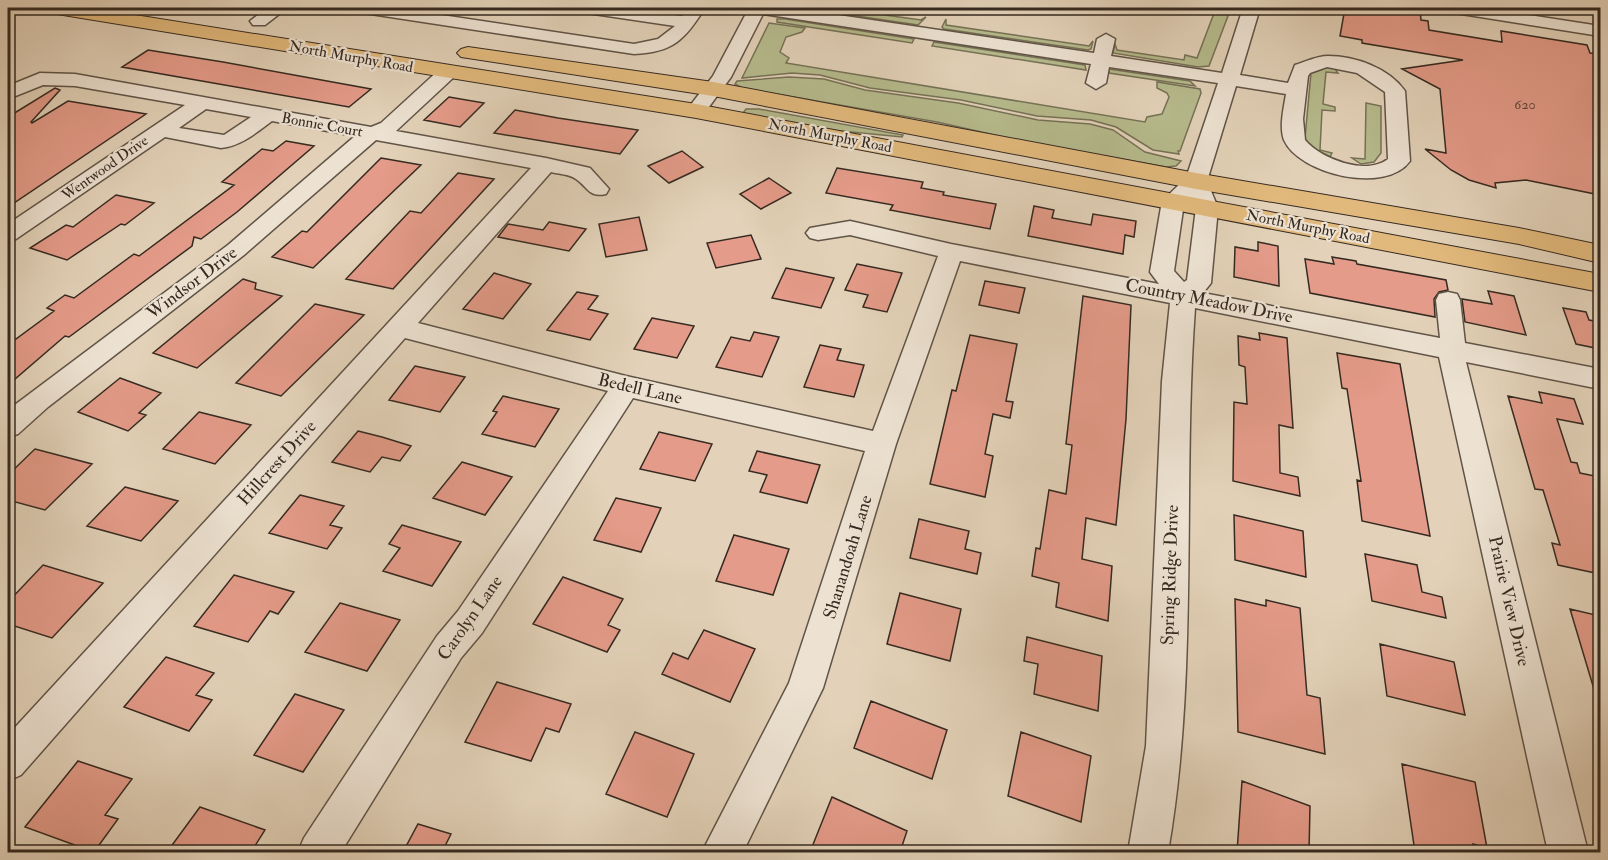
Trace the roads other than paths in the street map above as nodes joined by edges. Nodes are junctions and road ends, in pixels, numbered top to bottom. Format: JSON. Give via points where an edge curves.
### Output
{"nodes":[{"id":1,"x":57,"y":8,"type":"edge"},
{"id":2,"x":165,"y":8,"type":"edge"},
{"id":3,"x":278,"y":8,"type":"edge"},
{"id":4,"x":364,"y":8,"type":"edge"},
{"id":5,"x":587,"y":8,"type":"edge"},
{"id":6,"x":758,"y":8,"type":"edge"},
{"id":7,"x":1252,"y":8,"type":"edge"},
{"id":8,"x":1457,"y":8,"type":"edge"},
{"id":9,"x":506,"y":10,"type":"dead end"},
{"id":10,"x":936,"y":14,"type":"dead end"},
{"id":11,"x":692,"y":15,"type":"edge"},
{"id":12,"x":259,"y":21,"type":"junction"},
{"id":13,"x":489,"y":27,"type":"junction"},
{"id":14,"x":1600,"y":31,"type":"edge"},
{"id":15,"x":927,"y":33,"type":"junction"},
{"id":16,"x":1106,"y":39,"type":"dead end"},
{"id":17,"x":916,"y":54,"type":"dead end"},
{"id":18,"x":1102,"y":60,"type":"junction"},
{"id":19,"x":437,"y":71,"type":"junction"},
{"id":20,"x":1230,"y":80,"type":"junction"},
{"id":21,"x":1096,"y":82,"type":"dead end"},
{"id":22,"x":713,"y":89,"type":"junction"},
{"id":23,"x":1298,"y":90,"type":"junction"},
{"id":24,"x":8,"y":93,"type":"edge"},
{"id":25,"x":202,"y":103,"type":"junction"},
{"id":26,"x":696,"y":111,"type":"junction"},
{"id":27,"x":268,"y":115,"type":"junction"},
{"id":28,"x":160,"y":130,"type":"junction"},
{"id":29,"x":370,"y":134,"type":"junction"},
{"id":30,"x":546,"y":164,"type":"junction"},
{"id":31,"x":1196,"y":181,"type":"junction"},
{"id":32,"x":598,"y":189,"type":"dead end"},
{"id":33,"x":1173,"y":201,"type":"junction"},
{"id":34,"x":1207,"y":208,"type":"junction"},
{"id":35,"x":818,"y":233,"type":"dead end"},
{"id":36,"x":8,"y":234,"type":"edge"},
{"id":37,"x":951,"y":252,"type":"junction"},
{"id":38,"x":1600,"y":254,"type":"edge"},
{"id":39,"x":1600,"y":283,"type":"edge"},
{"id":40,"x":1183,"y":296,"type":"junction"},
{"id":41,"x":1448,"y":300,"type":"dead end"},
{"id":42,"x":399,"y":327,"type":"junction"},
{"id":43,"x":1450,"y":349,"type":"junction"},
{"id":44,"x":1600,"y":379,"type":"edge"},
{"id":45,"x":626,"y":386,"type":"junction"},
{"id":46,"x":8,"y":426,"type":"edge"},
{"id":47,"x":882,"y":444,"type":"junction"},
{"id":48,"x":8,"y":762,"type":"edge"},
{"id":49,"x":318,"y":852,"type":"edge"},
{"id":50,"x":722,"y":852,"type":"edge"},
{"id":51,"x":1148,"y":852,"type":"edge"},
{"id":52,"x":1568,"y":852,"type":"edge"}],
"edges":[{"from":1,"to":19,"type":"main road","name":"North Murphy Road"},
{"from":2,"to":12,"type":"main road","name":"North Murphy Road"},
{"from":3,"to":12,"type":"street"},
{"from":4,"to":13,"type":"street"},
{"from":5,"to":11,"type":"street"},
{"from":6,"to":15,"type":"street"},
{"from":6,"to":22,"type":"street"},
{"from":7,"to":20,"type":"street"},
{"from":8,"to":14,"type":"street"},
{"from":9,"to":13,"type":"street"},
{"from":10,"to":15,"type":"street"},
{"from":11,"to":13,"type":"street","via":[[676,38],[634,49]]},
{"from":12,"to":22,"type":"main road","name":"North Murphy Road"},
{"from":15,"to":17,"type":"street"},
{"from":15,"to":18,"type":"street"},
{"from":16,"to":18,"type":"street"},
{"from":18,"to":20,"type":"street"},
{"from":18,"to":21,"type":"street"},
{"from":19,"to":26,"type":"main road","name":"North Murphy Road"},
{"from":19,"to":29,"type":"street","name":"Windsor Drive","via":[[388,127]]},
{"from":20,"to":23,"type":"street"},
{"from":20,"to":31,"type":"street"},
{"from":22,"to":26,"type":"street"},
{"from":22,"to":31,"type":"main road","name":"North Murphy Road"},
{"from":23,"to":23,"type":"street","via":[[1292,131],[1294,141],[1304,151],[1323,162],[1367,172],[1387,170],[1399,161],[1395,91],[1375,72],[1326,61],[1302,69]]},
{"from":24,"to":25,"type":"street","name":"Bonnie Court","via":[[40,79],[75,80]]},
{"from":25,"to":27,"type":"street","name":"Bonnie Court"},
{"from":25,"to":28,"type":"street","name":"Wentwood Drive"},
{"from":26,"to":33,"type":"main road","name":"North Murphy Road"},
{"from":27,"to":28,"type":"street","via":[[230,141]]},
{"from":27,"to":29,"type":"street","name":"Bonnie Court"},
{"from":28,"to":36,"type":"street","name":"Wentwood Drive"},
{"from":29,"to":30,"type":"street","name":"Bonnie Court"},
{"from":29,"to":46,"type":"street","name":"Windsor Drive","via":[[236,250]]},
{"from":30,"to":32,"type":"street","name":"Bonnie Court","via":[[582,173]]},
{"from":30,"to":42,"type":"street","name":"Hillcrest Drive"},
{"from":31,"to":33,"type":"street"},
{"from":31,"to":34,"type":"street"},
{"from":31,"to":38,"type":"main road","name":"North Murphy Road","via":[[1519,236]]},
{"from":33,"to":34,"type":"main road","name":"North Murphy Road"},
{"from":33,"to":40,"type":"street","via":[[1162,272]]},
{"from":34,"to":39,"type":"main road","name":"North Murphy Road"},
{"from":34,"to":40,"type":"street","via":[[1199,283]]},
{"from":35,"to":37,"type":"street","name":"Country Meadow Drive","via":[[850,228]]},
{"from":37,"to":40,"type":"street","name":"Country Meadow Drive"},
{"from":37,"to":47,"type":"street","name":"Shanandoah Lane"},
{"from":40,"to":43,"type":"street","name":"Country Meadow Drive"},
{"from":40,"to":51,"type":"street","name":"Spring Ridge Drive","via":[[1176,381],[1165,746]]},
{"from":41,"to":43,"type":"street","name":"Prairie View Drive","via":[[1453,339]]},
{"from":42,"to":45,"type":"street","name":"Bedell Lane"},
{"from":42,"to":48,"type":"street","name":"Hillcrest Drive"},
{"from":43,"to":44,"type":"street","name":"Country Meadow Drive"},
{"from":43,"to":52,"type":"street","name":"Prairie View Drive"},
{"from":45,"to":47,"type":"street","name":"Bedell Lane"},
{"from":45,"to":49,"type":"street","name":"Carolyn Lane","via":[[470,622],[449,647]]},
{"from":47,"to":50,"type":"street","name":"Shanandoah Lane","via":[[805,688]]}]}
